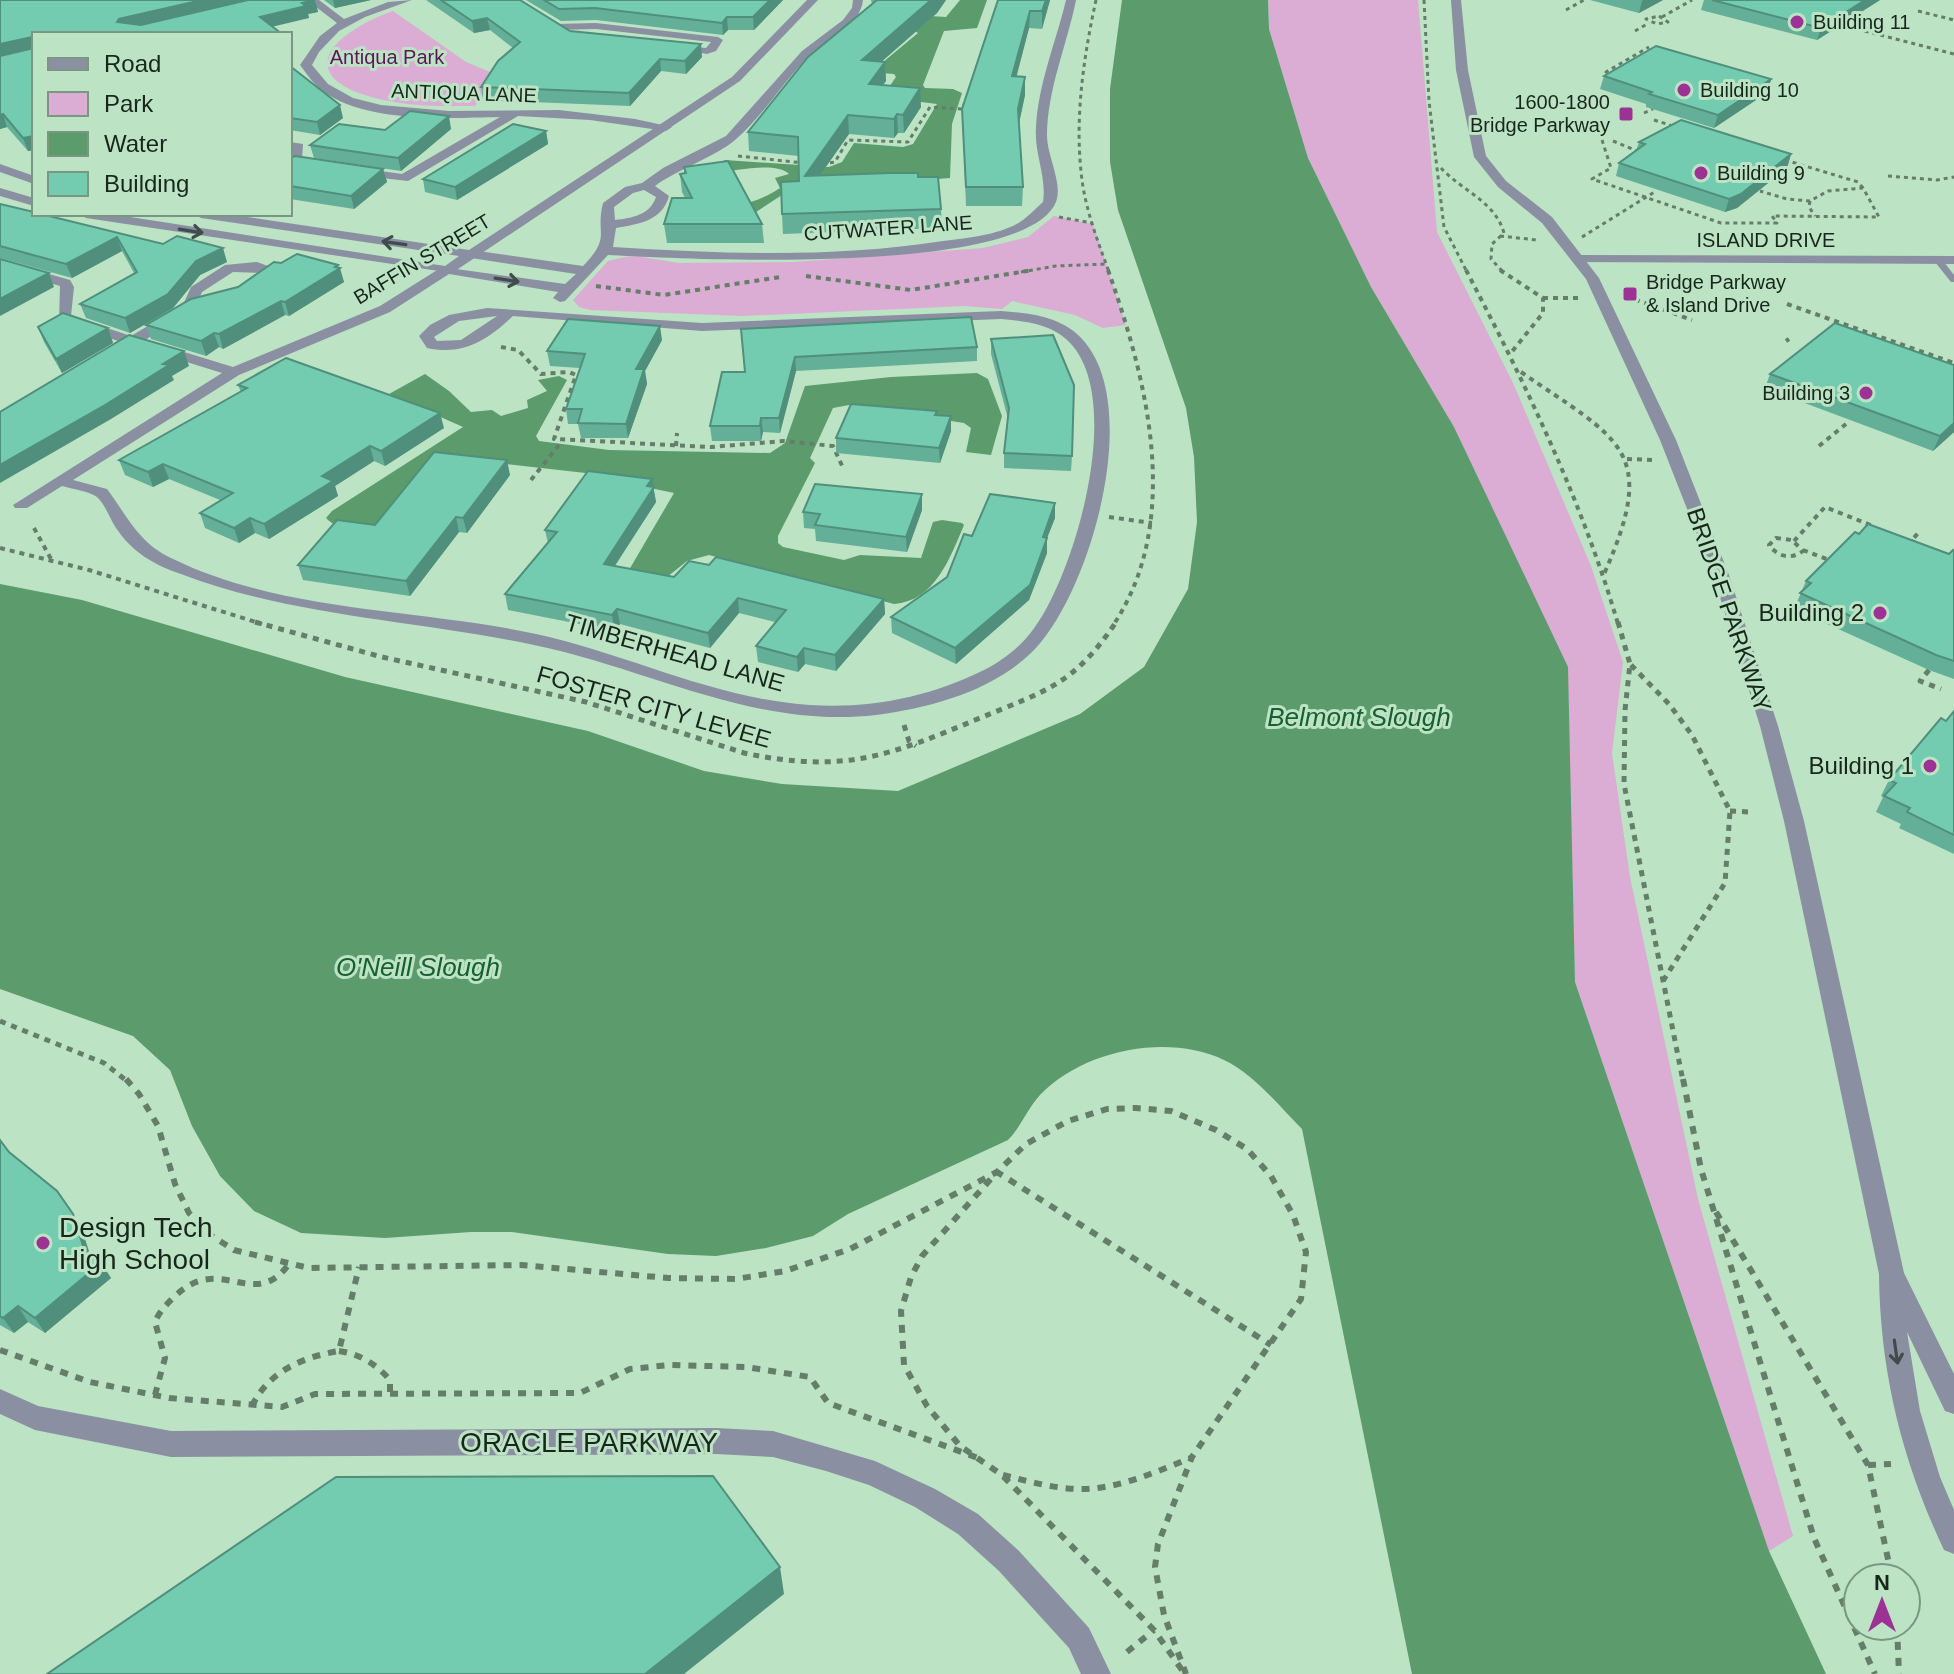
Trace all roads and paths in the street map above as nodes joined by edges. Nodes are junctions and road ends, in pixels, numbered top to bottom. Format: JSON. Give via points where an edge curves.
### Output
{"nodes":[{"id":1,"x":312,"y":0,"type":"edge"},
{"id":2,"x":407,"y":0,"type":"edge"},
{"id":3,"x":813,"y":0,"type":"edge"},
{"id":4,"x":858,"y":0,"type":"edge"},
{"id":5,"x":1071,"y":0,"type":"edge"},
{"id":6,"x":1096,"y":0,"type":"edge"},
{"id":7,"x":1424,"y":0,"type":"edge"},
{"id":8,"x":1456,"y":0,"type":"edge"},
{"id":9,"x":1584,"y":0,"type":"edge"},
{"id":10,"x":1676,"y":0,"type":"edge"},
{"id":11,"x":1692,"y":0,"type":"edge"},
{"id":12,"x":1687,"y":3,"type":"junction"},
{"id":13,"x":1566,"y":10,"type":"dead end"},
{"id":14,"x":1918,"y":11,"type":"dead end"},
{"id":15,"x":1662,"y":17,"type":"junction"},
{"id":16,"x":1954,"y":20,"type":"edge"},
{"id":17,"x":1650,"y":22,"type":"junction"},
{"id":18,"x":343,"y":23,"type":"junction"},
{"id":19,"x":1857,"y":29,"type":"dead end"},
{"id":20,"x":1635,"y":31,"type":"dead end"},
{"id":21,"x":592,"y":39,"type":"edge"},
{"id":22,"x":1649,"y":47,"type":"edge"},
{"id":23,"x":670,"y":48,"type":"edge"},
{"id":24,"x":1954,"y":54,"type":"edge"},
{"id":25,"x":306,"y":65,"type":"junction"},
{"id":26,"x":292,"y":68,"type":"edge"},
{"id":27,"x":1620,"y":76,"type":"edge"},
{"id":28,"x":965,"y":101,"type":"edge"},
{"id":29,"x":1653,"y":109,"type":"edge"},
{"id":30,"x":517,"y":112,"type":"junction"},
{"id":31,"x":1644,"y":113,"type":"dead end"},
{"id":32,"x":1654,"y":120,"type":"dead end"},
{"id":33,"x":666,"y":127,"type":"junction"},
{"id":34,"x":1685,"y":129,"type":"edge"},
{"id":35,"x":1602,"y":140,"type":"dead end"},
{"id":36,"x":1613,"y":141,"type":"dead end"},
{"id":37,"x":292,"y":146,"type":"edge"},
{"id":38,"x":705,"y":152,"type":"junction"},
{"id":39,"x":1640,"y":152,"type":"edge"},
{"id":40,"x":1773,"y":156,"type":"edge"},
{"id":41,"x":292,"y":162,"type":"edge"},
{"id":42,"x":326,"y":167,"type":"edge"},
{"id":43,"x":1439,"y":167,"type":"junction"},
{"id":44,"x":0,"y":168,"type":"edge"},
{"id":45,"x":342,"y":169,"type":"edge"},
{"id":46,"x":1888,"y":176,"type":"dead end"},
{"id":47,"x":1954,"y":177,"type":"edge"},
{"id":48,"x":32,"y":179,"type":"edge"},
{"id":49,"x":646,"y":186,"type":"junction"},
{"id":50,"x":1863,"y":188,"type":"junction"},
{"id":51,"x":1656,"y":191,"type":"edge"},
{"id":52,"x":1760,"y":191,"type":"edge"},
{"id":53,"x":0,"y":192,"type":"edge"},
{"id":54,"x":1647,"y":198,"type":"junction"},
{"id":55,"x":32,"y":201,"type":"edge"},
{"id":56,"x":1810,"y":201,"type":"junction"},
{"id":57,"x":1042,"y":214,"type":"junction"},
{"id":58,"x":99,"y":216,"type":"edge"},
{"id":59,"x":214,"y":216,"type":"edge"},
{"id":60,"x":1815,"y":216,"type":"junction"},
{"id":61,"x":1092,"y":223,"type":"junction"},
{"id":62,"x":609,"y":225,"type":"junction"},
{"id":63,"x":1500,"y":236,"type":"junction"},
{"id":64,"x":1564,"y":239,"type":"junction"},
{"id":65,"x":605,"y":251,"type":"junction"},
{"id":66,"x":471,"y":254,"type":"junction"},
{"id":67,"x":1578,"y":259,"type":"junction"},
{"id":68,"x":1938,"y":260,"type":"junction"},
{"id":69,"x":1954,"y":260,"type":"edge"},
{"id":70,"x":1106,"y":264,"type":"junction"},
{"id":71,"x":2,"y":266,"type":"edge"},
{"id":72,"x":447,"y":270,"type":"junction"},
{"id":73,"x":586,"y":271,"type":"junction"},
{"id":74,"x":791,"y":276,"type":"dead end"},
{"id":75,"x":799,"y":276,"type":"dead end"},
{"id":76,"x":1954,"y":280,"type":"edge"},
{"id":77,"x":572,"y":286,"type":"junction"},
{"id":78,"x":247,"y":289,"type":"edge"},
{"id":79,"x":1543,"y":298,"type":"junction"},
{"id":80,"x":1602,"y":298,"type":"junction"},
{"id":81,"x":213,"y":301,"type":"edge"},
{"id":82,"x":1787,"y":304,"type":"dead end"},
{"id":83,"x":189,"y":307,"type":"junction"},
{"id":84,"x":510,"y":312,"type":"junction"},
{"id":85,"x":544,"y":316,"type":"junction"},
{"id":86,"x":1692,"y":320,"type":"dead end"},
{"id":87,"x":475,"y":341,"type":"junction"},
{"id":88,"x":132,"y":342,"type":"junction"},
{"id":89,"x":1923,"y":352,"type":"junction"},
{"id":90,"x":1510,"y":354,"type":"junction"},
{"id":91,"x":105,"y":358,"type":"edge"},
{"id":92,"x":1916,"y":358,"type":"edge"},
{"id":93,"x":1954,"y":363,"type":"edge"},
{"id":94,"x":1518,"y":370,"type":"junction"},
{"id":95,"x":234,"y":372,"type":"junction"},
{"id":96,"x":1846,"y":424,"type":"dead end"},
{"id":97,"x":677,"y":433,"type":"dead end"},
{"id":98,"x":561,"y":442,"type":"junction"},
{"id":99,"x":676,"y":446,"type":"junction"},
{"id":100,"x":1819,"y":446,"type":"dead end"},
{"id":101,"x":844,"y":470,"type":"dead end"},
{"id":102,"x":531,"y":480,"type":"dead end"},
{"id":103,"x":60,"y":481,"type":"junction"},
{"id":104,"x":21,"y":505,"type":"dead end"},
{"id":105,"x":1091,"y":514,"type":"junction"},
{"id":106,"x":1152,"y":523,"type":"junction"},
{"id":107,"x":34,"y":528,"type":"dead end"},
{"id":108,"x":1882,"y":530,"type":"edge"},
{"id":109,"x":1920,"y":531,"type":"dead end"},
{"id":110,"x":1794,"y":541,"type":"junction"},
{"id":111,"x":1923,"y":546,"type":"edge"},
{"id":112,"x":0,"y":548,"type":"edge"},
{"id":113,"x":1803,"y":550,"type":"junction"},
{"id":114,"x":52,"y":560,"type":"junction"},
{"id":115,"x":1834,"y":562,"type":"edge"},
{"id":116,"x":1604,"y":575,"type":"junction"},
{"id":117,"x":1630,"y":664,"type":"junction"},
{"id":118,"x":1929,"y":670,"type":"edge"},
{"id":119,"x":1941,"y":689,"type":"dead end"},
{"id":120,"x":1730,"y":811,"type":"junction"},
{"id":121,"x":1750,"y":812,"type":"dead end"},
{"id":122,"x":1663,"y":982,"type":"junction"},
{"id":123,"x":0,"y":1021,"type":"edge"},
{"id":124,"x":997,"y":1172,"type":"junction"},
{"id":125,"x":1711,"y":1204,"type":"junction"},
{"id":126,"x":289,"y":1264,"type":"junction"},
{"id":127,"x":359,"y":1267,"type":"junction"},
{"id":128,"x":1892,"y":1274,"type":"junction"},
{"id":129,"x":1271,"y":1345,"type":"junction"},
{"id":130,"x":0,"y":1350,"type":"edge"},
{"id":131,"x":339,"y":1351,"type":"junction"},
{"id":132,"x":390,"y":1394,"type":"junction"},
{"id":133,"x":155,"y":1395,"type":"junction"},
{"id":134,"x":0,"y":1401,"type":"edge"},
{"id":135,"x":1954,"y":1402,"type":"edge"},
{"id":136,"x":252,"y":1406,"type":"junction"},
{"id":137,"x":1192,"y":1457,"type":"junction"},
{"id":138,"x":978,"y":1458,"type":"junction"},
{"id":139,"x":1891,"y":1464,"type":"dead end"},
{"id":140,"x":1868,"y":1465,"type":"junction"},
{"id":141,"x":1002,"y":1475,"type":"junction"},
{"id":142,"x":1954,"y":1540,"type":"edge"},
{"id":143,"x":1889,"y":1562,"type":"edge"},
{"id":144,"x":1154,"y":1630,"type":"junction"},
{"id":145,"x":1898,"y":1642,"type":"edge"},
{"id":146,"x":1127,"y":1652,"type":"dead end"},
{"id":147,"x":1096,"y":1674,"type":"edge"},
{"id":148,"x":1185,"y":1674,"type":"edge"},
{"id":149,"x":1875,"y":1674,"type":"edge"},
{"id":150,"x":1899,"y":1674,"type":"edge"}],
"edges":[{"from":1,"to":18,"type":"street"},
{"from":2,"to":18,"type":"street"},
{"from":3,"to":33,"type":"street","name":"BAFFIN STREET","via":[[736,79]]},
{"from":4,"to":38,"type":"street","via":[[847,22],[806,53],[730,139]]},
{"from":5,"to":57,"type":"street","via":[[1043,115],[1041,138],[1052,196]]},
{"from":6,"to":61,"type":"path","name":"FOSTER CITY LEVEE","via":[[1081,142]]},
{"from":7,"to":43,"type":"path","via":[[1429,101]]},
{"from":8,"to":64,"type":"street","name":"BRIDGE PARKWAY","via":[[1462,70],[1480,157]]},
{"from":9,"to":13,"type":"path"},
{"from":10,"to":12,"type":"path"},
{"from":11,"to":12,"type":"path"},
{"from":12,"to":15,"type":"path"},
{"from":14,"to":16,"type":"path"},
{"from":15,"to":17,"type":"path","via":[[1647,17]]},
{"from":15,"to":17,"type":"path","via":[[1668,22]]},
{"from":17,"to":20,"type":"path"},
{"from":18,"to":25,"type":"street","via":[[320,40]]},
{"from":19,"to":24,"type":"path"},
{"from":21,"to":23,"type":"street","via":[[576,38],[551,24],[718,40],[707,51]]},
{"from":22,"to":27,"type":"path","via":[[1606,72]]},
{"from":25,"to":26,"type":"street"},
{"from":25,"to":30,"type":"street","name":"ANTIQUA LANE","via":[[319,84],[365,105],[424,113]]},
{"from":28,"to":38,"type":"path","via":[[962,109],[930,107],[908,142],[848,140],[835,162],[828,164]]},
{"from":29,"to":31,"type":"path"},
{"from":30,"to":33,"type":"street","name":"ANTIQUA LANE"},
{"from":30,"to":45,"type":"street","via":[[404,178]]},
{"from":32,"to":34,"type":"path"},
{"from":33,"to":66,"type":"street","name":"BAFFIN STREET"},
{"from":35,"to":54,"type":"path","via":[[1611,168],[1592,179]]},
{"from":36,"to":39,"type":"path"},
{"from":37,"to":41,"type":"street","via":[[299,147]]},
{"from":38,"to":49,"type":"street"},
{"from":40,"to":50,"type":"path"},
{"from":41,"to":42,"type":"street"},
{"from":43,"to":63,"type":"path","via":[[1495,210],[1504,229]]},
{"from":43,"to":90,"type":"path","via":[[1444,227]]},
{"from":44,"to":48,"type":"street"},
{"from":46,"to":47,"type":"path"},
{"from":49,"to":62,"type":"street","via":[[629,190],[608,206]]},
{"from":49,"to":62,"type":"street","via":[[663,196],[657,209],[640,219]]},
{"from":50,"to":56,"type":"path","via":[[1823,192]]},
{"from":50,"to":60,"type":"path","via":[[1879,217]]},
{"from":51,"to":54,"type":"path"},
{"from":52,"to":56,"type":"path"},
{"from":53,"to":55,"type":"street"},
{"from":54,"to":60,"type":"path","via":[[1721,223],[1777,223],[1772,216]]},
{"from":54,"to":64,"type":"path","via":[[1588,234]]},
{"from":56,"to":60,"type":"path"},
{"from":57,"to":61,"type":"path"},
{"from":57,"to":65,"type":"street","name":"CUTWATER LANE","via":[[1012,231],[964,245],[735,258]]},
{"from":58,"to":72,"type":"street","one_way":true},
{"from":66,"to":59,"type":"street","one_way":true},
{"from":61,"to":70,"type":"path","name":"FOSTER CITY LEVEE"},
{"from":62,"to":65,"type":"street"},
{"from":63,"to":64,"type":"path"},
{"from":63,"to":79,"type":"path","via":[[1492,244],[1491,259]]},
{"from":64,"to":67,"type":"street","name":"BRIDGE PARKWAY"},
{"from":65,"to":73,"type":"street"},
{"from":66,"to":72,"type":"street","name":"BAFFIN STREET"},
{"from":66,"to":73,"type":"street"},
{"from":67,"to":68,"type":"street","name":"ISLAND DRIVE"},
{"from":67,"to":80,"type":"street","name":"BRIDGE PARKWAY"},
{"from":68,"to":69,"type":"street","name":"ISLAND DRIVE"},
{"from":68,"to":76,"type":"lane"},
{"from":70,"to":75,"type":"path","via":[[1056,266],[911,290]]},
{"from":70,"to":106,"type":"path","name":"FOSTER CITY LEVEE","via":[[1125,320],[1145,411]]},
{"from":71,"to":88,"type":"street","via":[[65,283],[64,318]]},
{"from":72,"to":77,"type":"street","one_way":true},
{"from":72,"to":95,"type":"street","name":"BAFFIN STREET","via":[[385,309]]},
{"from":73,"to":77,"type":"street"},
{"from":74,"to":77,"type":"path","via":[[664,295]]},
{"from":77,"to":85,"type":"street"},
{"from":78,"to":83,"type":"street","via":[[271,272],[257,266],[230,268],[196,290]]},
{"from":79,"to":80,"type":"path"},
{"from":79,"to":90,"type":"path","via":[[1543,313]]},
{"from":80,"to":86,"type":"path","via":[[1634,299]]},
{"from":80,"to":128,"type":"street","name":"BRIDGE PARKWAY","via":[[1668,440],[1716,561],[1769,726]]},
{"from":81,"to":83,"type":"street"},
{"from":82,"to":89,"type":"path"},
{"from":83,"to":88,"type":"street"},
{"from":84,"to":85,"type":"street","name":"TIMBERHEAD LANE"},
{"from":84,"to":87,"type":"street"},
{"from":84,"to":87,"type":"street","name":"TIMBERHEAD LANE","via":[[461,314],[437,324],[426,336],[432,345],[443,347]]},
{"from":85,"to":105,"type":"street","name":"TIMBERHEAD LANE","via":[[702,327],[1001,315],[1040,321],[1080,344],[1103,407]]},
{"from":87,"to":98,"type":"path","via":[[485,349],[518,350],[541,374],[576,375],[553,436]]},
{"from":88,"to":91,"type":"street"},
{"from":88,"to":95,"type":"street"},
{"from":89,"to":92,"type":"path"},
{"from":89,"to":93,"type":"path"},
{"from":90,"to":94,"type":"path"},
{"from":94,"to":116,"type":"path"},
{"from":94,"to":116,"type":"path","via":[[1595,424],[1627,459],[1630,496],[1623,532]]},
{"from":95,"to":103,"type":"street","name":"BAFFIN STREET"},
{"from":96,"to":100,"type":"path"},
{"from":97,"to":99,"type":"path"},
{"from":98,"to":99,"type":"path"},
{"from":98,"to":102,"type":"path"},
{"from":99,"to":101,"type":"path","via":[[784,441],[833,446]]},
{"from":103,"to":104,"type":"street","name":"BAFFIN STREET"},
{"from":103,"to":105,"type":"street","name":"TIMBERHEAD LANE","via":[[101,492],[122,528],[147,552],[203,577],[323,607],[536,639],[714,694],[812,711],[868,710],[930,698],[969,685],[1013,661],[1041,634],[1066,586]]},
{"from":105,"to":106,"type":"path"},
{"from":106,"to":114,"type":"path","name":"FOSTER CITY LEVEE","via":[[1133,591],[1093,649],[1058,684],[908,751],[855,761],[772,759],[585,702],[352,650]]},
{"from":107,"to":114,"type":"path"},
{"from":108,"to":110,"type":"path","via":[[1825,507]]},
{"from":109,"to":111,"type":"path","via":[[1911,541]]},
{"from":110,"to":113,"type":"path"},
{"from":110,"to":113,"type":"path","via":[[1776,538],[1769,545],[1788,556]]},
{"from":112,"to":114,"type":"path","name":"FOSTER CITY LEVEE"},
{"from":113,"to":115,"type":"path"},
{"from":116,"to":117,"type":"path"},
{"from":117,"to":120,"type":"path","via":[[1692,735]]},
{"from":117,"to":122,"type":"path","via":[[1624,784]]},
{"from":118,"to":119,"type":"path","via":[[1920,681]]},
{"from":120,"to":121,"type":"path"},
{"from":120,"to":122,"type":"path","via":[[1725,883]]},
{"from":122,"to":125,"type":"path"},
{"from":123,"to":126,"type":"path","via":[[76,1050],[123,1076],[158,1126],[189,1213],[234,1250]]},
{"from":124,"to":127,"type":"path","via":[[850,1249],[785,1271],[736,1279],[521,1265]]},
{"from":124,"to":129,"type":"path"},
{"from":124,"to":129,"type":"path","via":[[1026,1144],[1068,1121],[1107,1109],[1171,1111],[1247,1149],[1271,1176],[1306,1252],[1301,1299]]},
{"from":124,"to":138,"type":"path","via":[[922,1256],[901,1311],[904,1365],[927,1406],[960,1446]]},
{"from":125,"to":140,"type":"path"},
{"from":125,"to":149,"type":"path","via":[[1814,1538]]},
{"from":126,"to":127,"type":"path"},
{"from":126,"to":133,"type":"path","via":[[279,1279],[262,1286],[208,1277],[184,1288],[159,1312],[155,1322],[165,1358]]},
{"from":127,"to":131,"type":"path"},
{"from":128,"to":135,"type":"street","name":"BRIDGE PARKWAY"},
{"from":128,"to":142,"type":"street","name":"BRIDGE PARKWAY","one_way":true,"via":[[1891,1320],[1901,1390],[1922,1463]]},
{"from":129,"to":137,"type":"path"},
{"from":130,"to":133,"type":"path","via":[[90,1382]]},
{"from":131,"to":132,"type":"path","via":[[378,1368],[390,1380]]},
{"from":131,"to":136,"type":"path","via":[[305,1359],[280,1373],[260,1390]]},
{"from":132,"to":136,"type":"path","via":[[315,1394],[292,1405]]},
{"from":132,"to":138,"type":"path","via":[[580,1393],[628,1369],[665,1366],[780,1370],[810,1377],[828,1403]]},
{"from":133,"to":136,"type":"path"},
{"from":134,"to":147,"type":"street","name":"ORACLE PARKWAY","via":[[35,1418],[171,1444],[773,1444],[875,1474],[968,1524],[1079,1638]]},
{"from":137,"to":141,"type":"path","via":[[1091,1489]]},
{"from":137,"to":148,"type":"path","via":[[1166,1519],[1155,1567],[1164,1615]]},
{"from":138,"to":141,"type":"path"},
{"from":139,"to":140,"type":"path"},
{"from":140,"to":143,"type":"path"},
{"from":141,"to":144,"type":"path"},
{"from":144,"to":146,"type":"path"},
{"from":144,"to":148,"type":"path"},
{"from":145,"to":150,"type":"path"}]}
